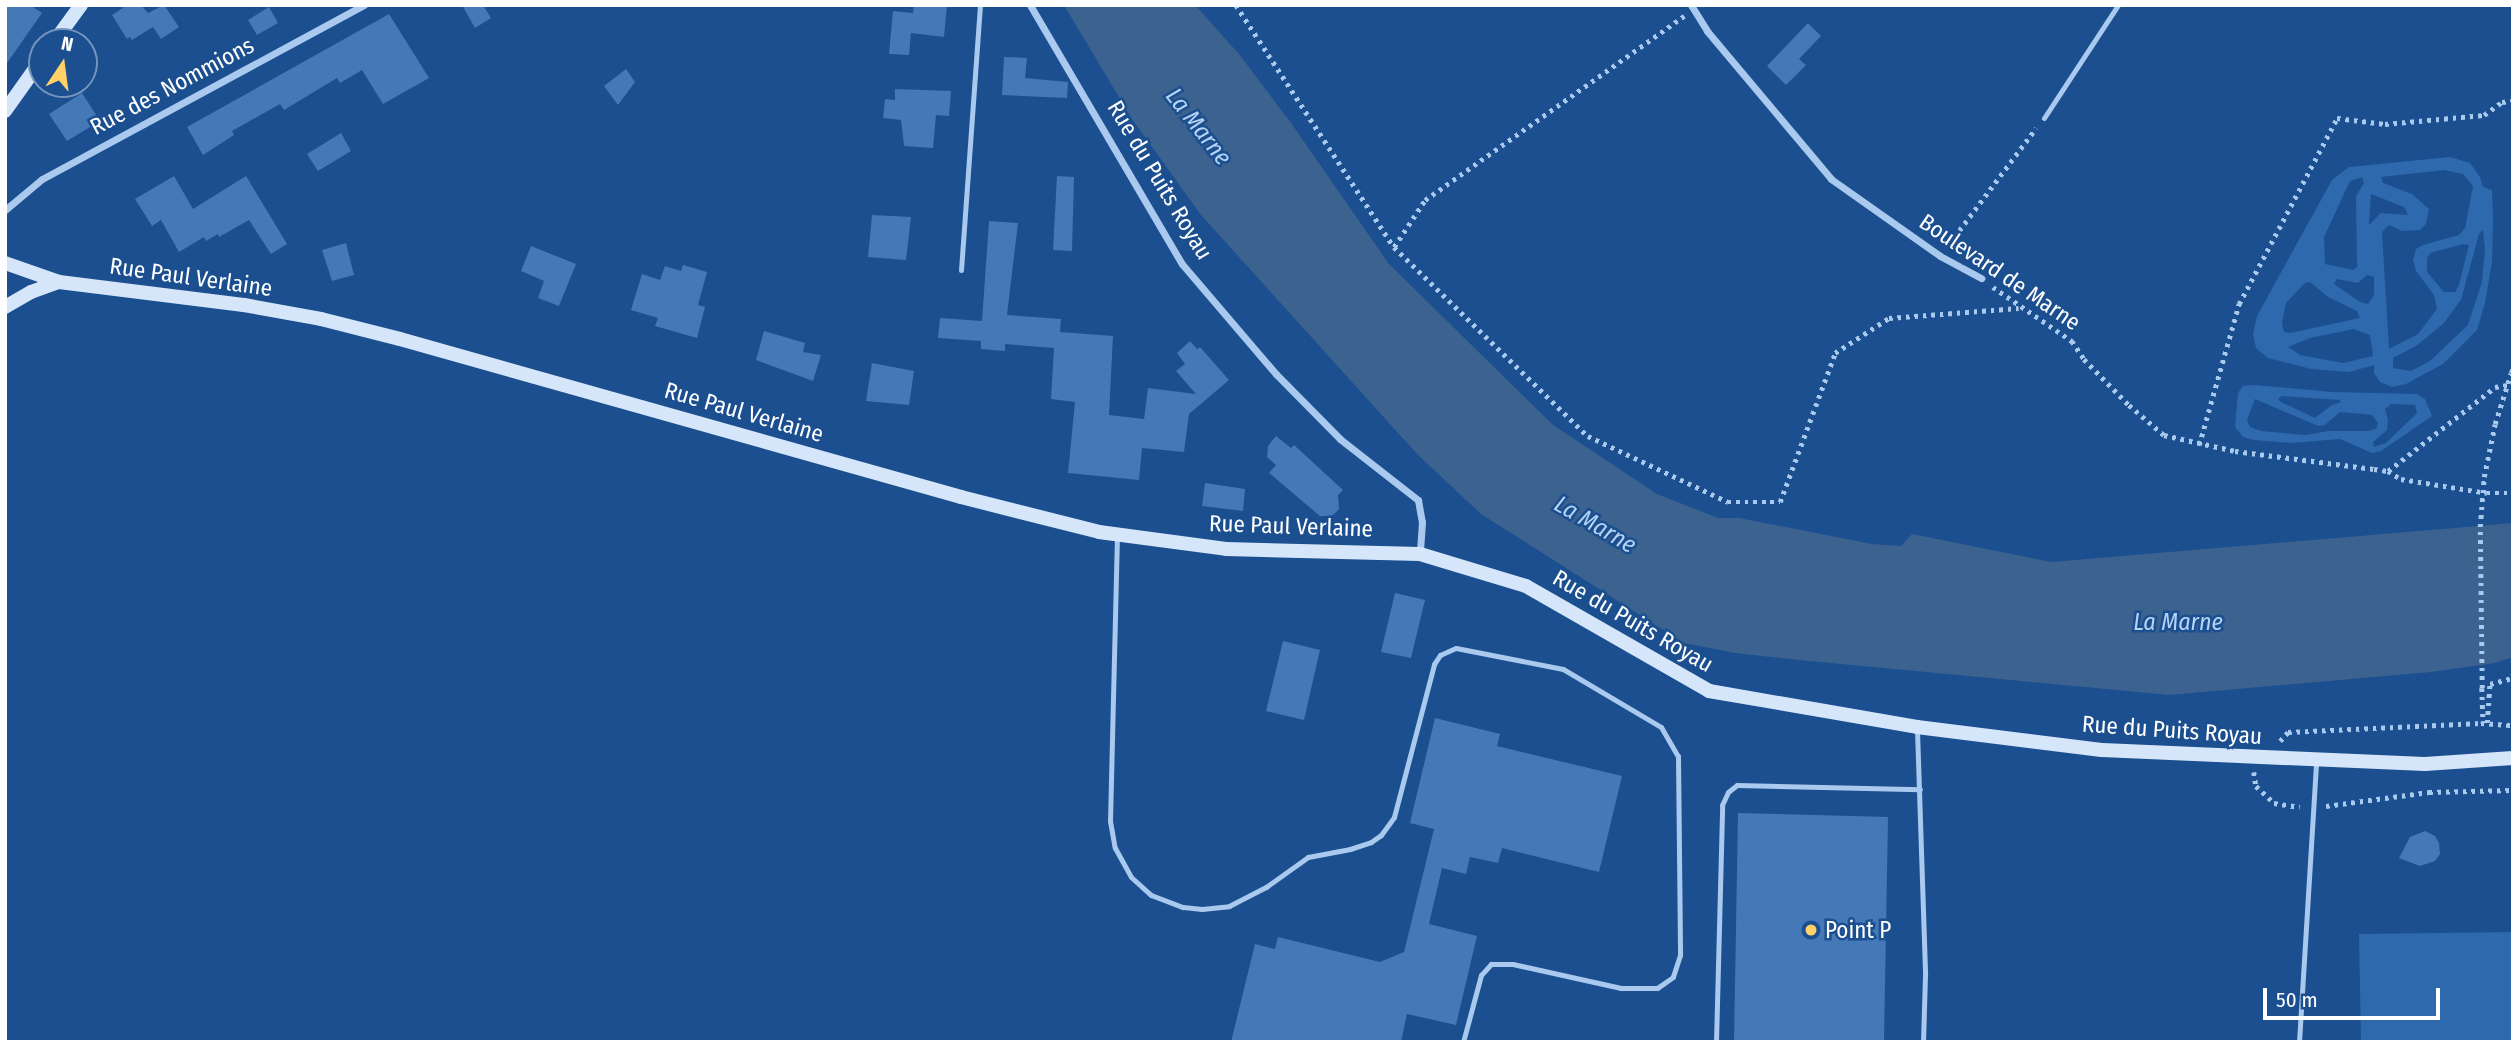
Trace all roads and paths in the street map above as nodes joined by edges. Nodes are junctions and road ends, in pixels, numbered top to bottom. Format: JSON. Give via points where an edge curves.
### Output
{"nodes":[{"id":1,"x":81,"y":5,"type":"edge"},
{"id":2,"x":364,"y":5,"type":"edge"},
{"id":3,"x":980,"y":5,"type":"edge"},
{"id":4,"x":1030,"y":5,"type":"edge"},
{"id":5,"x":1236,"y":5,"type":"edge"},
{"id":6,"x":2118,"y":5,"type":"edge"},
{"id":7,"x":1692,"y":8,"type":"edge"},
{"id":8,"x":64,"y":28,"type":"edge"},
{"id":9,"x":28,"y":79,"type":"edge"},
{"id":10,"x":2513,"y":101,"type":"edge"},
{"id":11,"x":5,"y":111,"type":"edge"},
{"id":12,"x":2044,"y":118,"type":"joint"},
{"id":13,"x":5,"y":210,"type":"edge"},
{"id":14,"x":1394,"y":247,"type":"junction"},
{"id":15,"x":1940,"y":256,"type":"junction"},
{"id":16,"x":5,"y":263,"type":"edge"},
{"id":17,"x":961,"y":270,"type":"dead end"},
{"id":18,"x":1981,"y":278,"type":"joint"},
{"id":19,"x":59,"y":282,"type":"junction"},
{"id":20,"x":5,"y":307,"type":"edge"},
{"id":21,"x":2019,"y":308,"type":"junction"},
{"id":22,"x":2512,"y":370,"type":"edge"},
{"id":23,"x":2513,"y":384,"type":"edge"},
{"id":24,"x":2199,"y":444,"type":"junction"},
{"id":25,"x":2388,"y":471,"type":"junction"},
{"id":26,"x":2513,"y":493,"type":"edge"},
{"id":27,"x":1117,"y":535,"type":"junction"},
{"id":28,"x":1420,"y":554,"type":"junction"},
{"id":29,"x":2513,"y":678,"type":"edge"},
{"id":30,"x":2485,"y":723,"type":"junction"},
{"id":31,"x":2513,"y":725,"type":"edge"},
{"id":32,"x":1917,"y":727,"type":"junction"},
{"id":33,"x":2513,"y":758,"type":"edge"},
{"id":34,"x":2258,"y":759,"type":"junction"},
{"id":35,"x":2315,"y":761,"type":"junction"},
{"id":36,"x":1920,"y":789,"type":"junction"},
{"id":37,"x":2513,"y":790,"type":"edge"},
{"id":38,"x":2310,"y":808,"type":"junction"},
{"id":39,"x":1463,"y":1042,"type":"edge"},
{"id":40,"x":1716,"y":1042,"type":"edge"},
{"id":41,"x":1923,"y":1042,"type":"edge"},
{"id":42,"x":2299,"y":1042,"type":"edge"}],
"edges":[{"from":1,"to":8,"type":"street"},
{"from":2,"to":13,"type":"street","name":"Rue des Nommions","via":[[42,179]]},
{"from":3,"to":17,"type":"lane"},
{"from":4,"to":28,"type":"street","name":"Rue du Puits Royau","via":[[1181,264],[1276,374],[1331,429],[1418,499]]},
{"from":5,"to":14,"type":"path"},
{"from":6,"to":12,"type":"lane"},
{"from":7,"to":14,"type":"path","via":[[1425,200]]},
{"from":7,"to":15,"type":"street","name":"Boulevard de Marne","via":[[1830,179]]},
{"from":9,"to":11,"type":"street"},
{"from":10,"to":24,"type":"path","via":[[2502,102],[2484,115],[2385,124],[2337,118],[2239,304]]},
{"from":12,"to":15,"type":"path"},
{"from":14,"to":21,"type":"path","via":[[1588,436],[1728,502],[1780,502],[1835,353],[1889,318]]},
{"from":15,"to":18,"type":"street","name":"Boulevard de Marne"},
{"from":16,"to":19,"type":"street","name":"Rue Paul Verlaine"},
{"from":18,"to":21,"type":"path","name":"Boulevard de Marne"},
{"from":19,"to":20,"type":"street","name":"Rue Paul Verlaine"},
{"from":19,"to":27,"type":"street","name":"Rue Paul Verlaine","via":[[321,319],[961,498]]},
{"from":21,"to":24,"type":"path","name":"Boulevard de Marne","via":[[2071,341],[2129,405],[2164,435]]},
{"from":22,"to":30,"type":"path","bridge":true,"via":[[2484,477],[2480,527]]},
{"from":23,"to":25,"type":"path","via":[[2494,387]]},
{"from":24,"to":25,"type":"path","name":"Boulevard de Marne"},
{"from":25,"to":26,"type":"path","name":"Boulevard de Marne","via":[[2401,479]]},
{"from":27,"to":28,"type":"street","name":"Rue Paul Verlaine","via":[[1226,549]]},
{"from":27,"to":39,"type":"lane","via":[[1110,821],[1115,848],[1131,877],[1151,895],[1202,909],[1229,906],[1308,857],[1350,849],[1381,835],[1394,817],[1434,664],[1440,655],[1456,648],[1563,668],[1661,727],[1678,756],[1680,955],[1673,977],[1657,988],[1621,988],[1514,964],[1491,964],[1481,975]]},
{"from":28,"to":32,"type":"street","name":"Rue du Puits Royau","via":[[1526,586],[1709,691]]},
{"from":29,"to":30,"type":"path","via":[[2490,684]]},
{"from":30,"to":31,"type":"path"},
{"from":30,"to":34,"type":"path","via":[[2288,732]]},
{"from":32,"to":34,"type":"street","name":"Rue du Puits Royau","via":[[2102,750]]},
{"from":32,"to":36,"type":"lane"},
{"from":33,"to":35,"type":"street","name":"Rue du Puits Royau","via":[[2425,764]]},
{"from":34,"to":35,"type":"street","name":"Rue du Puits Royau"},
{"from":34,"to":38,"type":"path","via":[[2256,786],[2274,803]]},
{"from":35,"to":38,"type":"lane"},
{"from":36,"to":40,"type":"lane","via":[[1737,785],[1728,792],[1722,805]]},
{"from":36,"to":41,"type":"lane"},
{"from":37,"to":38,"type":"path","via":[[2429,792]]},
{"from":38,"to":42,"type":"lane"}]}
